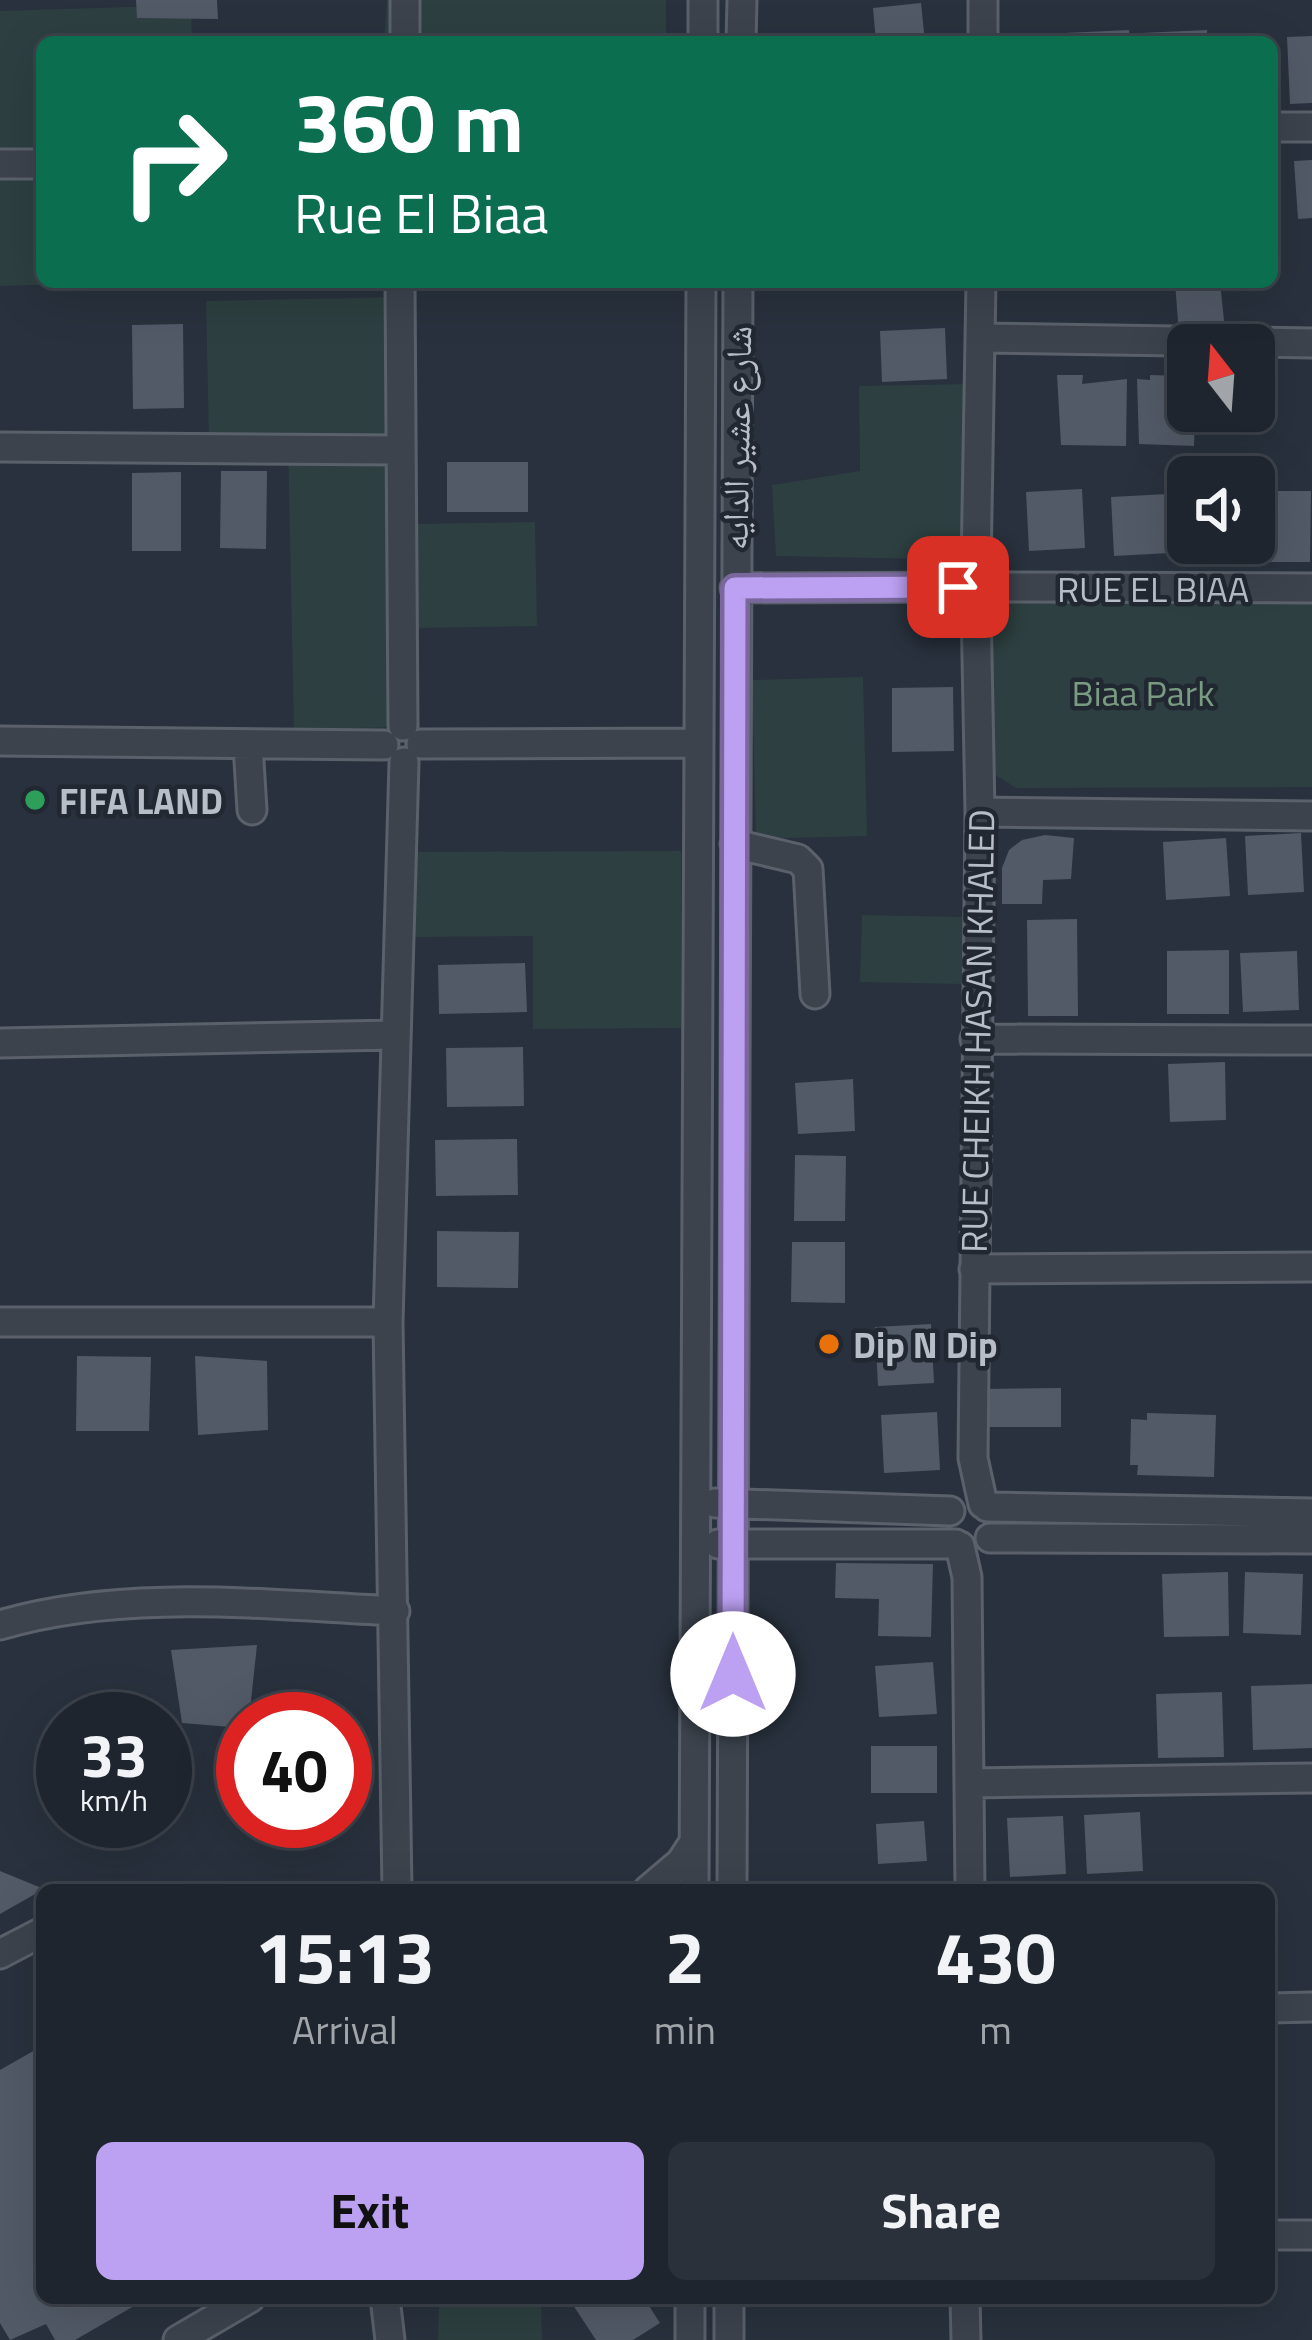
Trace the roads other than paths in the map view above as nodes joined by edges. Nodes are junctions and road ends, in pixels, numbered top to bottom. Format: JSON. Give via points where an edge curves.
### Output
{"nodes":[{"id":1,"x":405,"y":0,"type":"edge"},
{"id":2,"x":703,"y":0,"type":"edge"},
{"id":3,"x":742,"y":0,"type":"edge"},
{"id":4,"x":983,"y":0,"type":"edge"},
{"id":5,"x":404,"y":36,"type":"edge"},
{"id":6,"x":703,"y":36,"type":"edge"},
{"id":7,"x":741,"y":36,"type":"edge"},
{"id":8,"x":982,"y":36,"type":"edge"},
{"id":9,"x":1278,"y":127,"type":"edge"},
{"id":10,"x":1312,"y":127,"type":"edge"},
{"id":11,"x":0,"y":164,"type":"edge"},
{"id":12,"x":36,"y":164,"type":"edge"},
{"id":13,"x":400,"y":288,"type":"edge"},
{"id":14,"x":701,"y":288,"type":"edge"},
{"id":15,"x":738,"y":288,"type":"edge"},
{"id":16,"x":980,"y":288,"type":"edge"},
{"id":17,"x":980,"y":338,"type":"junction"},
{"id":18,"x":1312,"y":343,"type":"edge"},
{"id":19,"x":0,"y":447,"type":"edge"},
{"id":20,"x":397,"y":450,"type":"junction"},
{"id":21,"x":976,"y":587,"type":"junction"},
{"id":22,"x":735,"y":588,"type":"junction"},
{"id":23,"x":1312,"y":588,"type":"edge"},
{"id":24,"x":0,"y":741,"type":"edge"},
{"id":25,"x":700,"y":742,"type":"junction"},
{"id":26,"x":403,"y":744,"type":"junction"},
{"id":27,"x":248,"y":746,"type":"junction"},
{"id":28,"x":252,"y":811,"type":"dead end"},
{"id":29,"x":980,"y":812,"type":"junction"},
{"id":30,"x":1312,"y":816,"type":"edge"},
{"id":31,"x":735,"y":844,"type":"junction"},
{"id":32,"x":815,"y":994,"type":"dead end"},
{"id":33,"x":394,"y":1035,"type":"junction"},
{"id":34,"x":975,"y":1039,"type":"junction"},
{"id":35,"x":1312,"y":1040,"type":"edge"},
{"id":36,"x":0,"y":1043,"type":"edge"},
{"id":37,"x":1312,"y":1267,"type":"edge"},
{"id":38,"x":974,"y":1269,"type":"junction"},
{"id":39,"x":0,"y":1322,"type":"edge"},
{"id":40,"x":388,"y":1322,"type":"junction"},
{"id":41,"x":696,"y":1502,"type":"junction"},
{"id":42,"x":733,"y":1504,"type":"junction"},
{"id":43,"x":969,"y":1507,"type":"junction"},
{"id":44,"x":1312,"y":1513,"type":"edge"},
{"id":45,"x":1312,"y":1538,"type":"edge"},
{"id":46,"x":696,"y":1542,"type":"junction"},
{"id":47,"x":972,"y":1543,"type":"junction"},
{"id":48,"x":734,"y":1545,"type":"junction"},
{"id":49,"x":395,"y":1611,"type":"junction"},
{"id":50,"x":0,"y":1625,"type":"edge"},
{"id":51,"x":1312,"y":1778,"type":"edge"},
{"id":52,"x":970,"y":1784,"type":"junction"},
{"id":53,"x":694,"y":1842,"type":"junction"},
{"id":54,"x":398,"y":1884,"type":"edge"},
{"id":55,"x":654,"y":1884,"type":"edge"},
{"id":56,"x":694,"y":1884,"type":"edge"},
{"id":57,"x":732,"y":1884,"type":"edge"},
{"id":58,"x":970,"y":1884,"type":"edge"},
{"id":59,"x":36,"y":1935,"type":"edge"},
{"id":60,"x":0,"y":1954,"type":"edge"},
{"id":61,"x":1312,"y":2007,"type":"edge"},
{"id":62,"x":1275,"y":2008,"type":"edge"},
{"id":63,"x":1275,"y":2235,"type":"edge"},
{"id":64,"x":1312,"y":2235,"type":"edge"},
{"id":65,"x":240,"y":2304,"type":"edge"},
{"id":66,"x":387,"y":2304,"type":"edge"},
{"id":67,"x":690,"y":2304,"type":"edge"},
{"id":68,"x":729,"y":2304,"type":"edge"},
{"id":69,"x":965,"y":2304,"type":"edge"},
{"id":70,"x":178,"y":2340,"type":"edge"},
{"id":71,"x":390,"y":2340,"type":"edge"},
{"id":72,"x":690,"y":2340,"type":"edge"},
{"id":73,"x":729,"y":2340,"type":"edge"},
{"id":74,"x":966,"y":2340,"type":"edge"}],
"edges":[{"from":1,"to":5,"type":"street"},
{"from":2,"to":6,"type":"street"},
{"from":3,"to":7,"type":"street"},
{"from":4,"to":8,"type":"street"},
{"from":9,"to":10,"type":"street"},
{"from":11,"to":12,"type":"street"},
{"from":13,"to":20,"type":"street"},
{"from":14,"to":25,"type":"street","name":"شارع عشير الدايه"},
{"from":15,"to":22,"type":"street","name":"شارع عشير الدايه"},
{"from":16,"to":17,"type":"street","name":"RUE CHEIKH HASAN KHALED"},
{"from":17,"to":18,"type":"street"},
{"from":17,"to":21,"type":"street","name":"RUE CHEIKH HASAN KHALED"},
{"from":19,"to":20,"type":"street"},
{"from":20,"to":26,"type":"street"},
{"from":21,"to":22,"type":"street","name":"RUE EL BIAA"},
{"from":21,"to":23,"type":"street","name":"RUE EL BIAA"},
{"from":21,"to":29,"type":"street","name":"RUE CHEIKH HASAN KHALED"},
{"from":22,"to":31,"type":"street","name":"شارع عشير الدايه"},
{"from":24,"to":27,"type":"street"},
{"from":25,"to":26,"type":"street"},
{"from":25,"to":41,"type":"street","name":"شارع عشير الدايه"},
{"from":26,"to":27,"type":"street"},
{"from":26,"to":33,"type":"street"},
{"from":27,"to":28,"type":"street"},
{"from":29,"to":30,"type":"street"},
{"from":29,"to":34,"type":"street","name":"RUE CHEIKH HASAN KHALED"},
{"from":31,"to":32,"type":"street","via":[[798,859],[808,869]]},
{"from":31,"to":42,"type":"street","name":"شارع عشير الدايه"},
{"from":33,"to":36,"type":"street"},
{"from":33,"to":40,"type":"street"},
{"from":34,"to":35,"type":"street"},
{"from":34,"to":38,"type":"street","name":"RUE CHEIKH HASAN KHALED"},
{"from":37,"to":38,"type":"street"},
{"from":38,"to":43,"type":"street","name":"RUE CHEIKH HASAN KHALED"},
{"from":39,"to":40,"type":"street"},
{"from":40,"to":49,"type":"street"},
{"from":41,"to":42,"type":"street"},
{"from":41,"to":46,"type":"street","name":"شارع عشير الدايه"},
{"from":42,"to":43,"type":"street"},
{"from":42,"to":48,"type":"street","name":"شارع عشير الدايه"},
{"from":43,"to":44,"type":"street"},
{"from":43,"to":47,"type":"street","via":[[948,1531]]},
{"from":43,"to":47,"type":"street","via":[[994,1522]]},
{"from":45,"to":47,"type":"street"},
{"from":46,"to":48,"type":"street"},
{"from":46,"to":53,"type":"street","name":"شارع عشير الدايه"},
{"from":47,"to":48,"type":"street"},
{"from":47,"to":52,"type":"street"},
{"from":48,"to":57,"type":"street","name":"شارع عشير الدايه"},
{"from":49,"to":50,"type":"street","via":[[131,1606]]},
{"from":49,"to":54,"type":"street"},
{"from":51,"to":52,"type":"street"},
{"from":52,"to":58,"type":"street"},
{"from":53,"to":55,"type":"street"},
{"from":53,"to":56,"type":"street","name":"شارع عشير الدايه"},
{"from":59,"to":60,"type":"street"},
{"from":61,"to":62,"type":"street"},
{"from":63,"to":64,"type":"street"},
{"from":65,"to":70,"type":"street"},
{"from":66,"to":71,"type":"street"},
{"from":67,"to":72,"type":"street"},
{"from":68,"to":73,"type":"street"},
{"from":69,"to":74,"type":"street"}]}
